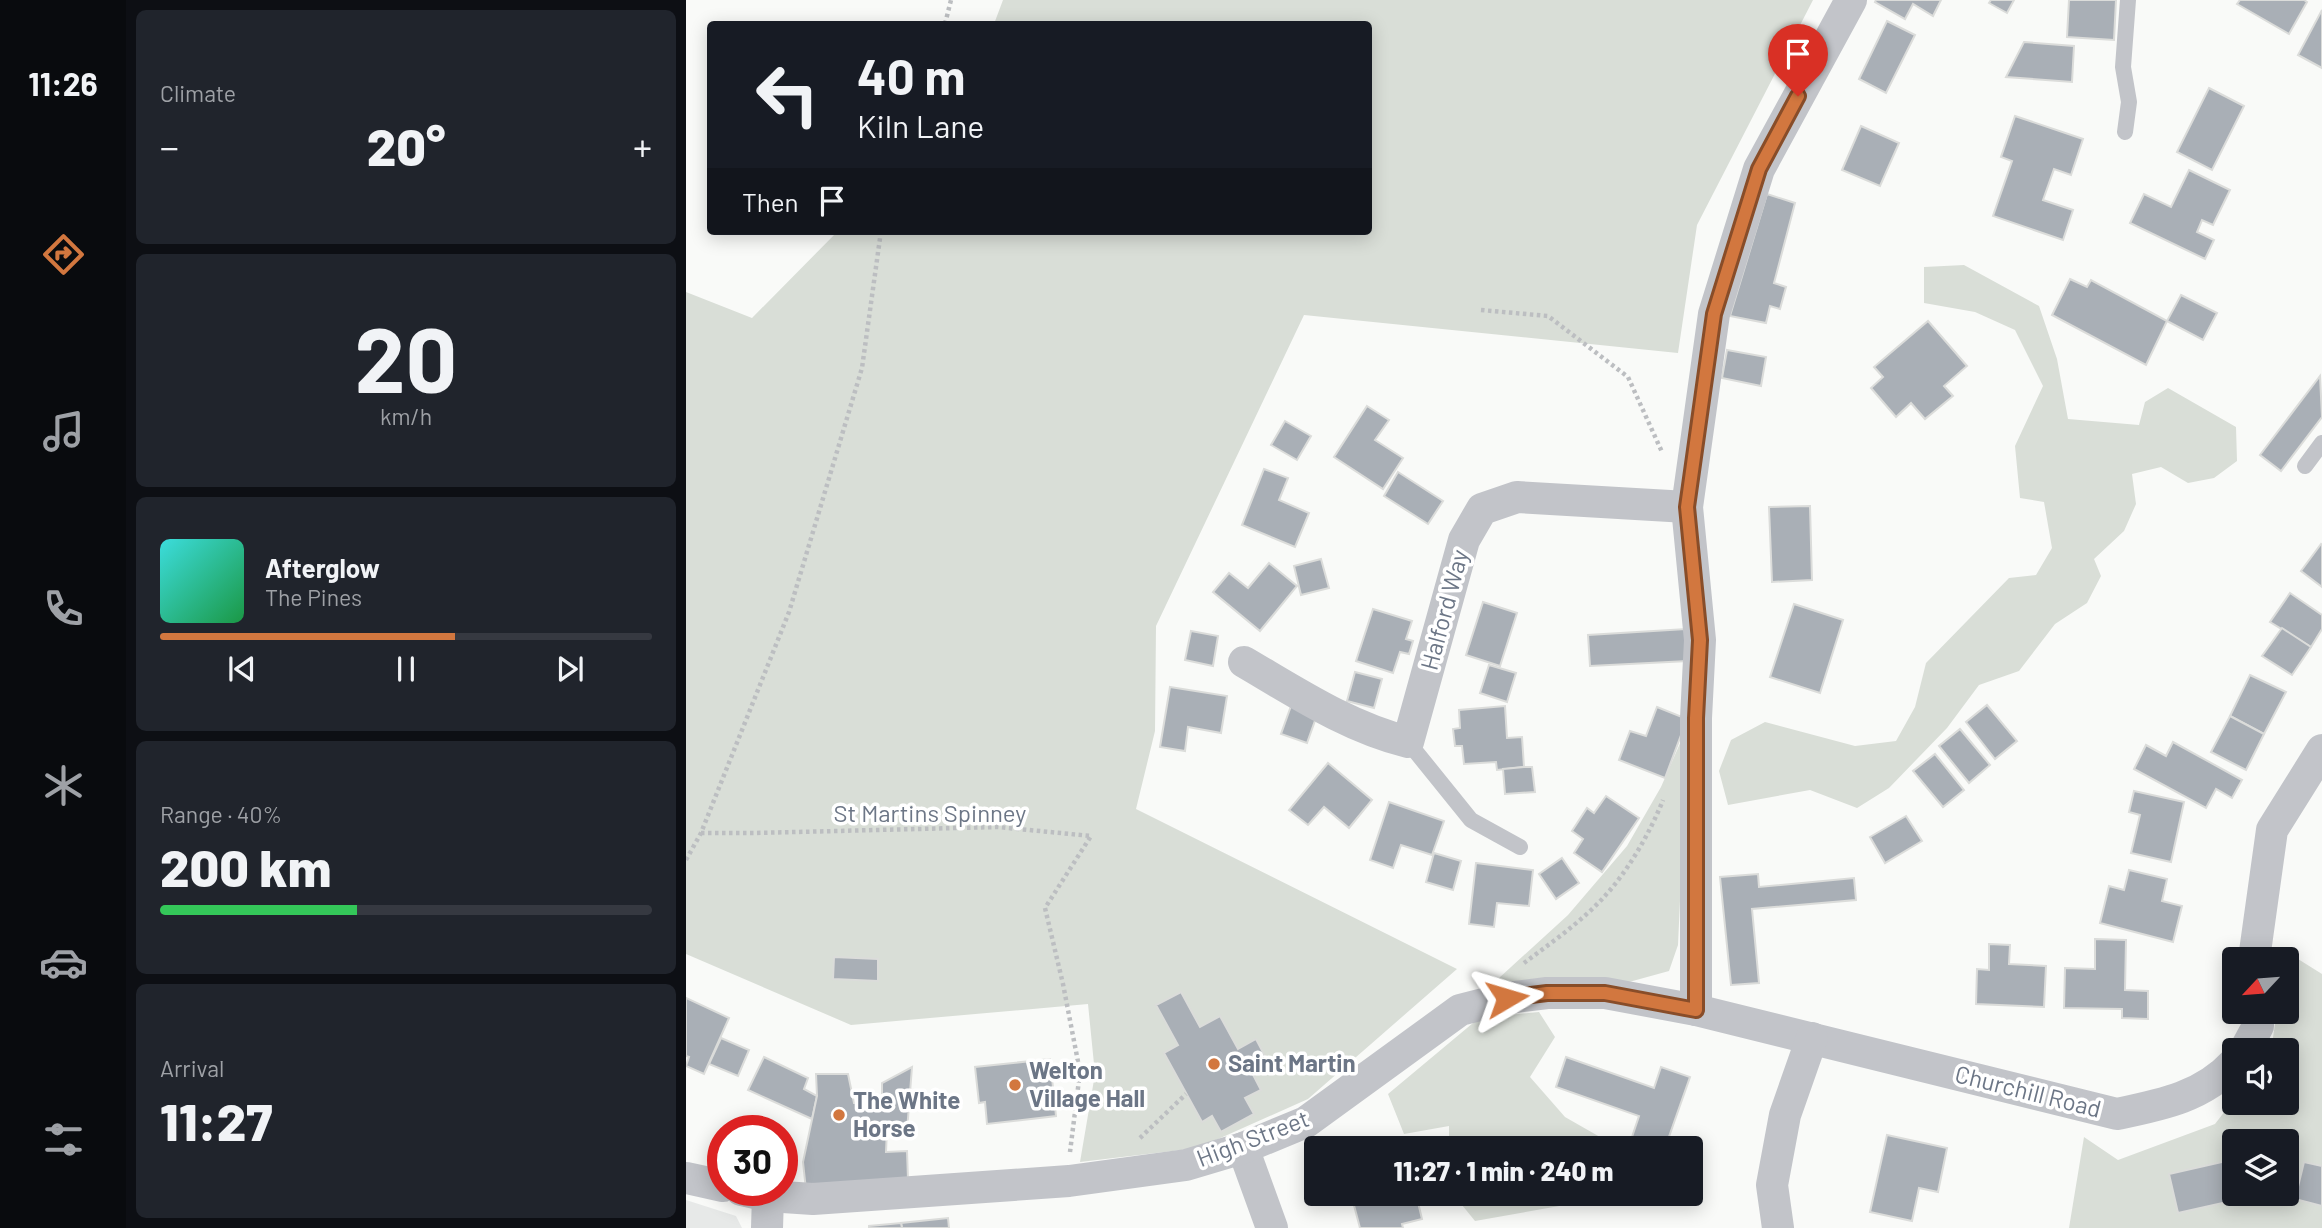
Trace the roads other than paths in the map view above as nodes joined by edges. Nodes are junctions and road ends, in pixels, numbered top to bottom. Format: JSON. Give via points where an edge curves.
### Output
{"nodes":[{"id":1,"x":1851,"y":0,"type":"edge"},
{"id":2,"x":2128,"y":0,"type":"edge"},
{"id":3,"x":2125,"y":132,"type":"dead end"},
{"id":4,"x":2322,"y":443,"type":"edge"},
{"id":5,"x":2305,"y":466,"type":"dead end"},
{"id":6,"x":1687,"y":507,"type":"junction"},
{"id":7,"x":1244,"y":662,"type":"dead end"},
{"id":8,"x":1408,"y":742,"type":"junction"},
{"id":9,"x":2322,"y":750,"type":"edge"},
{"id":10,"x":1520,"y":847,"type":"dead end"},
{"id":11,"x":2256,"y":947,"type":"edge"},
{"id":12,"x":1696,"y":1010,"type":"junction"},
{"id":13,"x":1812,"y":1038,"type":"junction"},
{"id":14,"x":2222,"y":1075,"type":"edge"},
{"id":15,"x":1243,"y":1148,"type":"junction"},
{"id":16,"x":686,"y":1178,"type":"edge"},
{"id":17,"x":707,"y":1183,"type":"edge"},
{"id":18,"x":798,"y":1197,"type":"edge"},
{"id":19,"x":759,"y":1206,"type":"edge"},
{"id":20,"x":767,"y":1228,"type":"edge"},
{"id":21,"x":1272,"y":1228,"type":"edge"},
{"id":22,"x":1779,"y":1228,"type":"edge"}],
"edges":[{"from":1,"to":6,"type":"street","via":[[1759,169],[1714,314]]},
{"from":2,"to":3,"type":"lane"},
{"from":4,"to":5,"type":"lane"},
{"from":6,"to":8,"type":"street","name":"Halford Way","via":[[1517,497],[1482,509],[1464,540]]},
{"from":6,"to":12,"type":"street","via":[[1700,640]]},
{"from":7,"to":8,"type":"street","via":[[1340,718]]},
{"from":8,"to":10,"type":"lane","via":[[1471,820]]},
{"from":9,"to":11,"type":"street","via":[[2272,830]]},
{"from":12,"to":13,"type":"street","name":"High Street"},
{"from":12,"to":15,"type":"street","name":"High Street","via":[[1605,993],[1547,993],[1460,1010],[1306,1122]]},
{"from":13,"to":14,"type":"street","name":"Churchill Road","via":[[2117,1114],[2169,1103]]},
{"from":13,"to":22,"type":"street","via":[[1785,1115],[1772,1185]]},
{"from":15,"to":18,"type":"street","name":"High Street","via":[[1186,1165],[1069,1181]]},
{"from":15,"to":21,"type":"street"},
{"from":16,"to":17,"type":"street"},
{"from":19,"to":20,"type":"street"}]}
